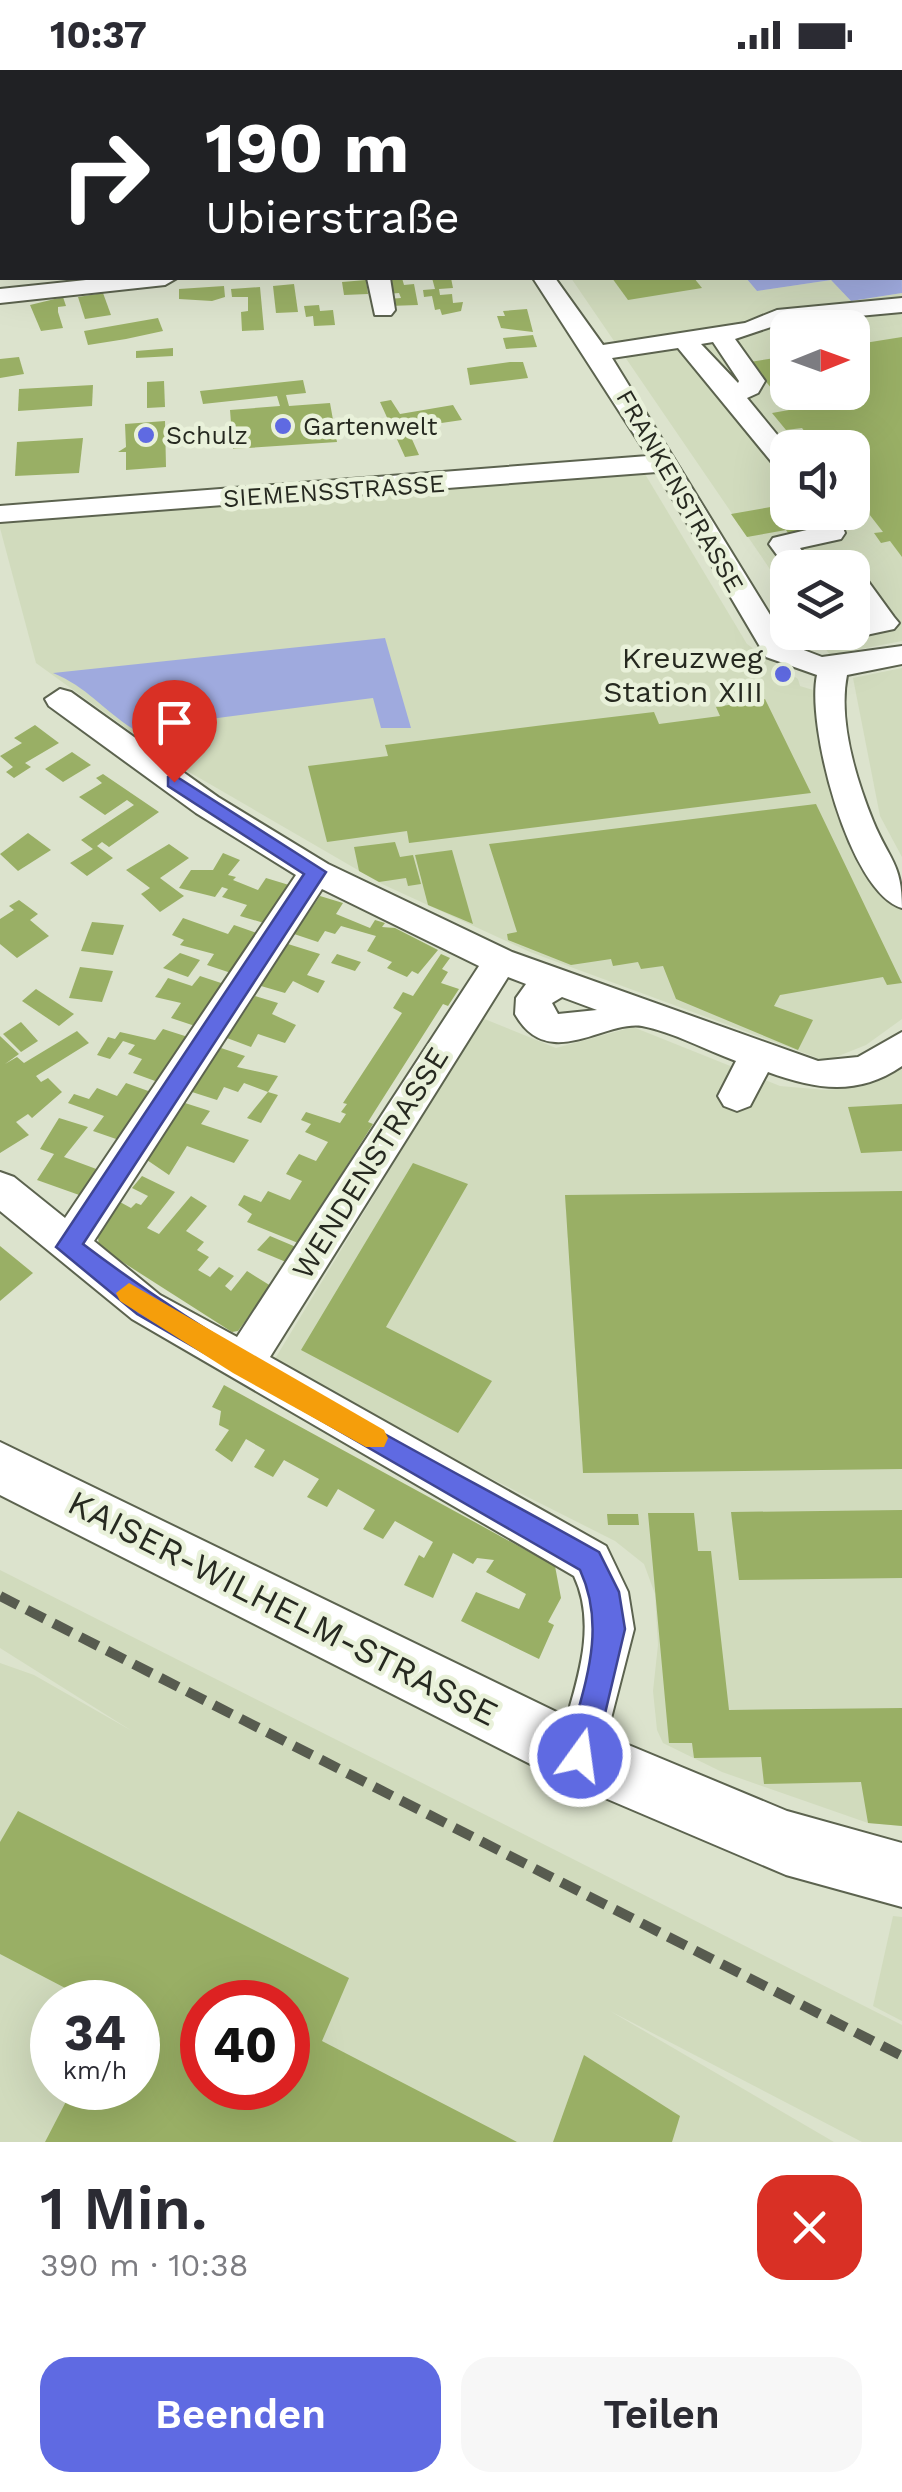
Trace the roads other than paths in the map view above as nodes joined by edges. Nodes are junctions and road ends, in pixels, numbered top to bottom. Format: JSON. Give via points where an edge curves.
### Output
{"nodes":[{"id":1,"x":147,"y":280,"type":"edge"},
{"id":2,"x":378,"y":280,"type":"edge"},
{"id":3,"x":545,"y":280,"type":"edge"},
{"id":4,"x":0,"y":296,"type":"edge"},
{"id":5,"x":902,"y":305,"type":"edge"},
{"id":6,"x":384,"y":310,"type":"dead end"},
{"id":7,"x":843,"y":310,"type":"edge"},
{"id":8,"x":866,"y":310,"type":"edge"},
{"id":9,"x":770,"y":321,"type":"edge"},
{"id":10,"x":612,"y":327,"type":"dead end"},
{"id":11,"x":719,"y":334,"type":"junction"},
{"id":12,"x":684,"y":340,"type":"junction"},
{"id":13,"x":597,"y":353,"type":"junction"},
{"id":14,"x":731,"y":396,"type":"junction"},
{"id":15,"x":635,"y":412,"type":"junction"},
{"id":16,"x":770,"y":444,"type":"edge"},
{"id":17,"x":667,"y":463,"type":"junction"},
{"id":18,"x":570,"y":472,"type":"junction"},
{"id":19,"x":0,"y":514,"type":"edge"},
{"id":20,"x":810,"y":530,"type":"edge"},
{"id":21,"x":787,"y":550,"type":"edge"},
{"id":22,"x":870,"y":603,"type":"edge"},
{"id":23,"x":870,"y":625,"type":"edge"},
{"id":24,"x":902,"y":654,"type":"edge"},
{"id":25,"x":834,"y":668,"type":"junction"},
{"id":26,"x":60,"y":699,"type":"dead end"},
{"id":27,"x":316,"y":872,"type":"junction"},
{"id":28,"x":902,"y":896,"type":"edge"},
{"id":29,"x":500,"y":961,"type":"junction"},
{"id":30,"x":902,"y":1046,"type":"edge"},
{"id":31,"x":756,"y":1056,"type":"junction"},
{"id":32,"x":736,"y":1096,"type":"dead end"},
{"id":33,"x":0,"y":1188,"type":"edge"},
{"id":34,"x":68,"y":1247,"type":"junction"},
{"id":35,"x":242,"y":1365,"type":"junction"},
{"id":36,"x":0,"y":1467,"type":"edge"},
{"id":37,"x":580,"y":1756,"type":"junction"},
{"id":38,"x":902,"y":1875,"type":"edge"}],
"edges":[{"from":1,"to":4,"type":"street"},
{"from":2,"to":6,"type":"street"},
{"from":3,"to":13,"type":"street","name":"FRANKENSTRASSE"},
{"from":5,"to":8,"type":"street"},
{"from":7,"to":10,"type":"street","via":[[831,296],[819,294]]},
{"from":9,"to":11,"type":"street"},
{"from":11,"to":12,"type":"street"},
{"from":11,"to":14,"type":"street","via":[[752,381]]},
{"from":12,"to":13,"type":"street"},
{"from":12,"to":14,"type":"street"},
{"from":13,"to":15,"type":"street","name":"FRANKENSTRASSE"},
{"from":14,"to":16,"type":"street"},
{"from":15,"to":17,"type":"street","name":"FRANKENSTRASSE"},
{"from":15,"to":18,"type":"street","via":[[634,428],[618,447]]},
{"from":17,"to":18,"type":"street","name":"SIEMENSSTRASSE"},
{"from":17,"to":25,"type":"street","name":"FRANKENSTRASSE","via":[[777,650]]},
{"from":18,"to":19,"type":"street","name":"SIEMENSSTRASSE"},
{"from":20,"to":21,"type":"street","via":[[783,544]]},
{"from":22,"to":23,"type":"street","via":[[884,622]]},
{"from":24,"to":25,"type":"street"},
{"from":25,"to":28,"type":"street","via":[[827,688],[842,784],[878,866]]},
{"from":26,"to":27,"type":"street"},
{"from":27,"to":29,"type":"street"},
{"from":27,"to":34,"type":"street"},
{"from":29,"to":31,"type":"street"},
{"from":29,"to":35,"type":"street","name":"WENDENSTRASSE"},
{"from":30,"to":31,"type":"street","via":[[882,1064],[851,1075],[817,1075]]},
{"from":31,"to":32,"type":"street"},
{"from":33,"to":34,"type":"street"},
{"from":34,"to":35,"type":"street","via":[[146,1307]]},
{"from":35,"to":37,"type":"street","via":[[590,1561],[605,1592],[611,1629]]},
{"from":36,"to":37,"type":"main road","name":"KAISER-WILHELM-STRASSE"},
{"from":37,"to":38,"type":"main road","name":"KAISER-WILHELM-STRASSE","via":[[786,1843]]}]}
